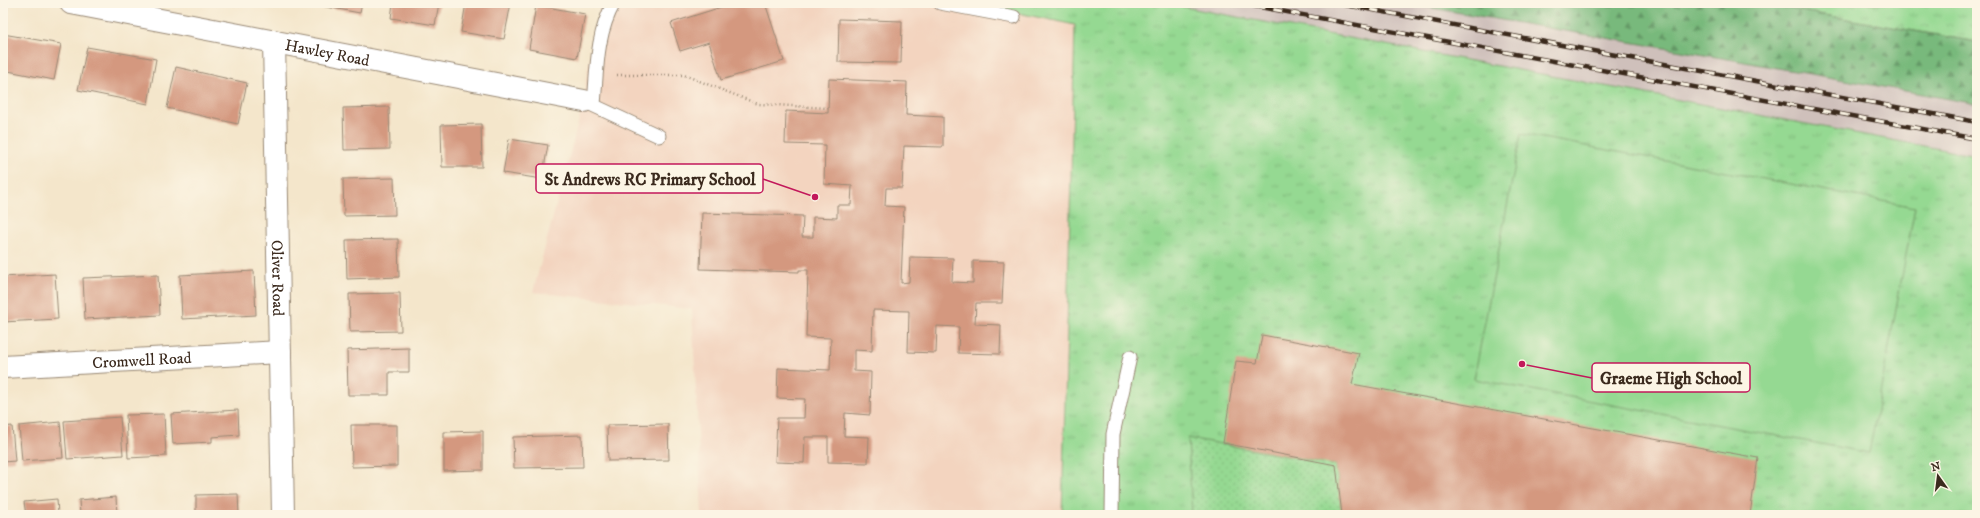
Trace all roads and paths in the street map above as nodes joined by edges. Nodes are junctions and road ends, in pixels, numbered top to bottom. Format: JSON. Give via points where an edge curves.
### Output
{"nodes":[{"id":1,"x":71,"y":3,"type":"edge"},
{"id":2,"x":614,"y":3,"type":"edge"},
{"id":3,"x":940,"y":3,"type":"edge"},
{"id":4,"x":1014,"y":17,"type":"dead end"},
{"id":5,"x":274,"y":41,"type":"junction"},
{"id":6,"x":596,"y":75,"type":"junction"},
{"id":7,"x":589,"y":103,"type":"junction"},
{"id":8,"x":828,"y":108,"type":"dead end"},
{"id":9,"x":659,"y":136,"type":"dead end"},
{"id":10,"x":280,"y":352,"type":"junction"},
{"id":11,"x":1130,"y":357,"type":"dead end"},
{"id":12,"x":3,"y":367,"type":"edge"},
{"id":13,"x":283,"y":515,"type":"edge"},
{"id":14,"x":1112,"y":515,"type":"edge"}],
"edges":[{"from":1,"to":5,"type":"street","name":"Hawley Road"},
{"from":2,"to":6,"type":"lane","via":[[599,42]]},
{"from":3,"to":4,"type":"lane"},
{"from":5,"to":7,"type":"street","name":"Hawley Road"},
{"from":5,"to":10,"type":"street","name":"Oliver Road"},
{"from":6,"to":7,"type":"lane"},
{"from":6,"to":8,"type":"path","via":[[684,74],[758,104]]},
{"from":7,"to":9,"type":"lane"},
{"from":10,"to":12,"type":"street","name":"Cromwell Road"},
{"from":10,"to":13,"type":"street","name":"Oliver Road"},
{"from":11,"to":14,"type":"lane","via":[[1112,434]]}]}
